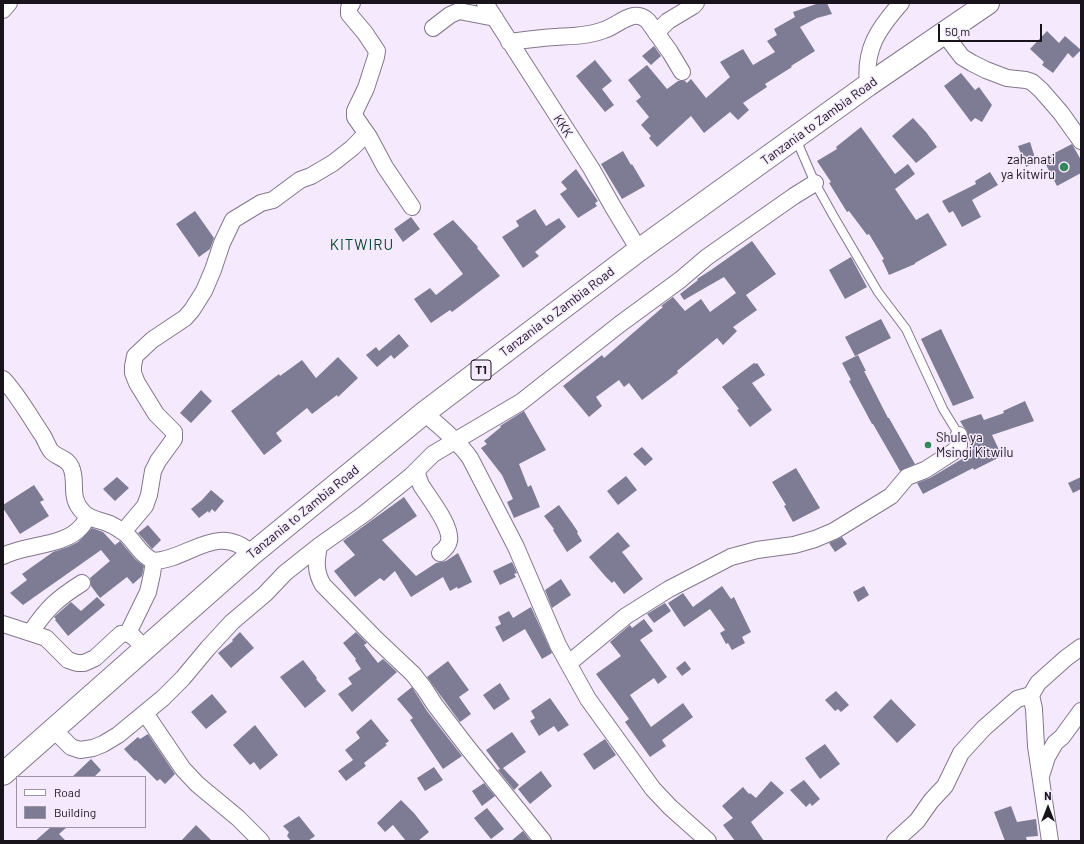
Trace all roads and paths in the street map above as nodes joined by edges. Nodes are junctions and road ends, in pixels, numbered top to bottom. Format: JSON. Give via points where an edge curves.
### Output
{"nodes":[{"id":1,"x":9,"y":3,"type":"edge"},
{"id":2,"x":352,"y":3,"type":"edge"},
{"id":3,"x":485,"y":3,"type":"edge"},
{"id":4,"x":696,"y":3,"type":"edge"},
{"id":5,"x":901,"y":3,"type":"edge"},
{"id":6,"x":988,"y":3,"type":"edge"},
{"id":7,"x":3,"y":10,"type":"edge"},
{"id":8,"x":495,"y":18,"type":"junction"},
{"id":9,"x":434,"y":28,"type":"dead end"},
{"id":10,"x":943,"y":32,"type":"junction"},
{"id":11,"x":656,"y":33,"type":"junction"},
{"id":12,"x":509,"y":42,"type":"junction"},
{"id":13,"x":682,"y":72,"type":"dead end"},
{"id":14,"x":868,"y":85,"type":"junction"},
{"id":15,"x":366,"y":134,"type":"junction"},
{"id":16,"x":796,"y":137,"type":"junction"},
{"id":17,"x":1081,"y":141,"type":"edge"},
{"id":18,"x":815,"y":183,"type":"junction"},
{"id":19,"x":412,"y":207,"type":"dead end"},
{"id":20,"x":639,"y":250,"type":"junction"},
{"id":21,"x":3,"y":379,"type":"edge"},
{"id":22,"x":424,"y":413,"type":"junction"},
{"id":23,"x":959,"y":435,"type":"joint"},
{"id":24,"x":455,"y":441,"type":"junction"},
{"id":25,"x":417,"y":470,"type":"junction"},
{"id":26,"x":88,"y":516,"type":"junction"},
{"id":27,"x":123,"y":532,"type":"junction"},
{"id":28,"x":319,"y":546,"type":"junction"},
{"id":29,"x":440,"y":553,"type":"dead end"},
{"id":30,"x":252,"y":554,"type":"junction"},
{"id":31,"x":3,"y":556,"type":"edge"},
{"id":32,"x":154,"y":561,"type":"junction"},
{"id":33,"x":82,"y":583,"type":"dead end"},
{"id":34,"x":3,"y":624,"type":"edge"},
{"id":35,"x":31,"y":632,"type":"junction"},
{"id":36,"x":128,"y":633,"type":"junction"},
{"id":37,"x":1081,"y":647,"type":"edge"},
{"id":38,"x":144,"y":649,"type":"junction"},
{"id":39,"x":569,"y":664,"type":"junction"},
{"id":40,"x":1032,"y":694,"type":"junction"},
{"id":41,"x":1081,"y":711,"type":"edge"},
{"id":42,"x":145,"y":713,"type":"junction"},
{"id":43,"x":53,"y":730,"type":"junction"},
{"id":44,"x":3,"y":774,"type":"edge"},
{"id":45,"x":1040,"y":780,"type":"junction"},
{"id":46,"x":261,"y":841,"type":"edge"},
{"id":47,"x":543,"y":841,"type":"edge"},
{"id":48,"x":708,"y":841,"type":"edge"},
{"id":49,"x":895,"y":841,"type":"edge"},
{"id":50,"x":1050,"y":841,"type":"edge"}],
"edges":[{"from":1,"to":7,"type":"street"},
{"from":2,"to":15,"type":"street","via":[[349,14],[366,33],[377,51],[366,88],[354,114]]},
{"from":3,"to":8,"type":"street","name":"KKK"},
{"from":4,"to":11,"type":"street","via":[[668,21]]},
{"from":5,"to":14,"type":"street","via":[[872,44],[866,69]]},
{"from":6,"to":10,"type":"highway","name":"Tanzania to Zambia Road","number":"T1"},
{"from":8,"to":9,"type":"street","via":[[459,11]]},
{"from":8,"to":12,"type":"street","name":"KKK"},
{"from":10,"to":14,"type":"highway","name":"Tanzania to Zambia Road","number":"T1"},
{"from":10,"to":17,"type":"street","via":[[962,57],[972,63],[1007,78],[1032,82],[1061,113]]},
{"from":11,"to":12,"type":"street","via":[[644,17],[634,16],[595,33]]},
{"from":11,"to":13,"type":"street"},
{"from":12,"to":20,"type":"street","name":"KKK","via":[[591,168]]},
{"from":14,"to":16,"type":"highway","name":"Tanzania to Zambia Road","number":"T1"},
{"from":15,"to":19,"type":"street"},
{"from":15,"to":27,"type":"street","via":[[333,162],[300,180],[273,200],[261,203],[232,220],[204,291],[192,310],[135,356],[132,366],[137,383],[156,414],[175,436],[153,471],[150,495],[145,506]]},
{"from":16,"to":18,"type":"lane"},
{"from":16,"to":20,"type":"highway","name":"Tanzania to Zambia Road","number":"T1"},
{"from":18,"to":23,"type":"lane","via":[[878,292],[906,329],[943,409]]},
{"from":18,"to":24,"type":"street","via":[[707,257],[521,402]]},
{"from":20,"to":22,"type":"highway","name":"Tanzania to Zambia Road","number":"T1"},
{"from":21,"to":26,"type":"street","via":[[29,414],[52,452],[70,464],[74,475],[73,489],[76,502]]},
{"from":22,"to":24,"type":"street"},
{"from":22,"to":30,"type":"highway","name":"Tanzania to Zambia Road","number":"T1"},
{"from":23,"to":39,"type":"street","via":[[959,446],[954,452],[926,470],[907,477],[891,496],[834,531],[794,545],[742,553],[712,566],[626,616]]},
{"from":24,"to":25,"type":"street","via":[[433,454]]},
{"from":24,"to":39,"type":"street","via":[[470,458],[516,547],[558,645]]},
{"from":25,"to":28,"type":"street","via":[[364,514]]},
{"from":25,"to":29,"type":"street","via":[[421,485],[448,530],[449,542]]},
{"from":26,"to":27,"type":"street"},
{"from":26,"to":31,"type":"street","via":[[81,527],[68,536]]},
{"from":27,"to":32,"type":"street"},
{"from":28,"to":42,"type":"street","via":[[242,613],[183,678]]},
{"from":28,"to":47,"type":"street","via":[[316,567],[323,585],[413,674],[463,742]]},
{"from":30,"to":32,"type":"street","via":[[230,542],[214,542]]},
{"from":30,"to":38,"type":"highway","name":"Tanzania to Zambia Road","number":"T1"},
{"from":32,"to":36,"type":"street","via":[[148,592]]},
{"from":33,"to":35,"type":"street","via":[[60,596]]},
{"from":34,"to":35,"type":"street"},
{"from":35,"to":36,"type":"street","via":[[46,638],[68,660],[78,662],[95,658],[121,634]]},
{"from":36,"to":38,"type":"street"},
{"from":37,"to":40,"type":"street","via":[[1038,683]]},
{"from":38,"to":43,"type":"highway","name":"Tanzania to Zambia Road","number":"T1"},
{"from":39,"to":48,"type":"street","via":[[588,699],[653,789],[670,808]]},
{"from":40,"to":45,"type":"street"},
{"from":40,"to":49,"type":"street","via":[[1016,699],[984,728],[961,753],[945,786],[917,821]]},
{"from":41,"to":45,"type":"street","via":[[1055,743],[1047,757]]},
{"from":42,"to":43,"type":"street","via":[[118,735],[89,749],[80,750],[71,746]]},
{"from":42,"to":46,"type":"street","via":[[183,769]]},
{"from":43,"to":44,"type":"highway","name":"Tanzania to Zambia Road","number":"T1"},
{"from":45,"to":50,"type":"street"}]}
